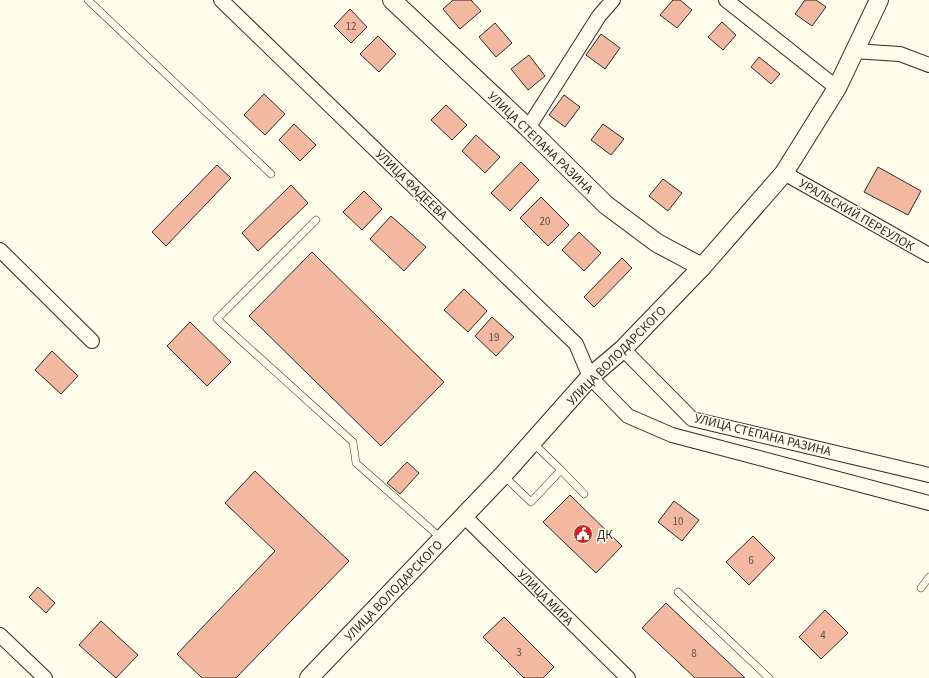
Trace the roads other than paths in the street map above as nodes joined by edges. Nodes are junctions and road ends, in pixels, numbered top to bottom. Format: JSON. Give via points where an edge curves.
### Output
{"nodes":[{"id":1,"x":88,"y":0,"type":"edge"},
{"id":2,"x":221,"y":0,"type":"edge"},
{"id":3,"x":392,"y":0,"type":"edge"},
{"id":4,"x":613,"y":0,"type":"edge"},
{"id":5,"x":726,"y":0,"type":"edge"},
{"id":6,"x":879,"y":0,"type":"edge"},
{"id":7,"x":853,"y":52,"type":"junction"},
{"id":8,"x":929,"y":66,"type":"edge"},
{"id":9,"x":837,"y":88,"type":"junction"},
{"id":10,"x":528,"y":128,"type":"junction"},
{"id":11,"x":784,"y":173,"type":"junction"},
{"id":12,"x":271,"y":174,"type":"dead end"},
{"id":13,"x":316,"y":220,"type":"dead end"},
{"id":14,"x":0,"y":250,"type":"edge"},
{"id":15,"x":929,"y":255,"type":"edge"},
{"id":16,"x":702,"y":267,"type":"junction"},
{"id":17,"x":92,"y":341,"type":"dead end"},
{"id":18,"x":623,"y":348,"type":"junction"},
{"id":19,"x":590,"y":377,"type":"junction"},
{"id":20,"x":532,"y":442,"type":"junction"},
{"id":21,"x":561,"y":470,"type":"junction"},
{"id":22,"x":503,"y":475,"type":"junction"},
{"id":23,"x":929,"y":475,"type":"edge"},
{"id":24,"x":584,"y":494,"type":"dead end"},
{"id":25,"x":929,"y":504,"type":"edge"},
{"id":26,"x":464,"y":516,"type":"junction"},
{"id":27,"x":442,"y":539,"type":"junction"},
{"id":28,"x":929,"y":577,"type":"edge"},
{"id":29,"x":921,"y":588,"type":"dead end"},
{"id":30,"x":678,"y":592,"type":"dead end"},
{"id":31,"x":0,"y":635,"type":"edge"},
{"id":32,"x":45,"y":678,"type":"edge"},
{"id":33,"x":309,"y":678,"type":"edge"},
{"id":34,"x":628,"y":678,"type":"edge"},
{"id":35,"x":769,"y":678,"type":"edge"}],
"edges":[{"from":1,"to":12,"type":"lane"},
{"from":2,"to":19,"type":"street","name":"УЛИЦА ФАДЕЕВА","via":[[576,344]]},
{"from":3,"to":10,"type":"street","name":"УЛИЦА СТЕПАНА РАЗИНА"},
{"from":4,"to":10,"type":"street","via":[[598,16]]},
{"from":5,"to":9,"type":"street"},
{"from":6,"to":7,"type":"street","name":"УЛИЦА ВОЛОДАРСКОГО"},
{"from":7,"to":8,"type":"street","via":[[900,54]]},
{"from":7,"to":9,"type":"street","name":"УЛИЦА ВОЛОДАРСКОГО"},
{"from":9,"to":11,"type":"street","name":"УЛИЦА ВОЛОДАРСКОГО"},
{"from":10,"to":16,"type":"street","name":"УЛИЦА СТЕПАНА РАЗИНА","via":[[606,205],[657,243]]},
{"from":11,"to":15,"type":"street","name":"УРАЛЬСКИЙ ПЕРЕУЛОК"},
{"from":11,"to":16,"type":"street","name":"УЛИЦА ВОЛОДАРСКОГО"},
{"from":13,"to":27,"type":"lane","via":[[217,319],[353,442],[356,463]]},
{"from":14,"to":17,"type":"street"},
{"from":16,"to":18,"type":"street","name":"УЛИЦА ВОЛОДАРСКОГО"},
{"from":18,"to":19,"type":"street","name":"УЛИЦА ВОЛОДАРСКОГО"},
{"from":18,"to":23,"type":"street","name":"УЛИЦА СТЕПАНА РАЗИНА","via":[[692,419]]},
{"from":19,"to":20,"type":"street","name":"УЛИЦА ВОЛОДАРСКОГО"},
{"from":19,"to":25,"type":"street","via":[[628,416],[672,435]]},
{"from":20,"to":21,"type":"lane"},
{"from":20,"to":22,"type":"street","name":"УЛИЦА ВОЛОДАРСКОГО"},
{"from":21,"to":22,"type":"lane","via":[[531,502]]},
{"from":21,"to":24,"type":"lane"},
{"from":22,"to":26,"type":"street","name":"УЛИЦА ВОЛОДАРСКОГО"},
{"from":26,"to":27,"type":"street","name":"УЛИЦА ВОЛОДАРСКОГО"},
{"from":26,"to":34,"type":"street","name":"УЛИЦА МИРА"},
{"from":27,"to":33,"type":"street","name":"УЛИЦА ВОЛОДАРСКОГО"},
{"from":28,"to":29,"type":"lane"},
{"from":30,"to":35,"type":"lane"},
{"from":31,"to":32,"type":"street"}]}
